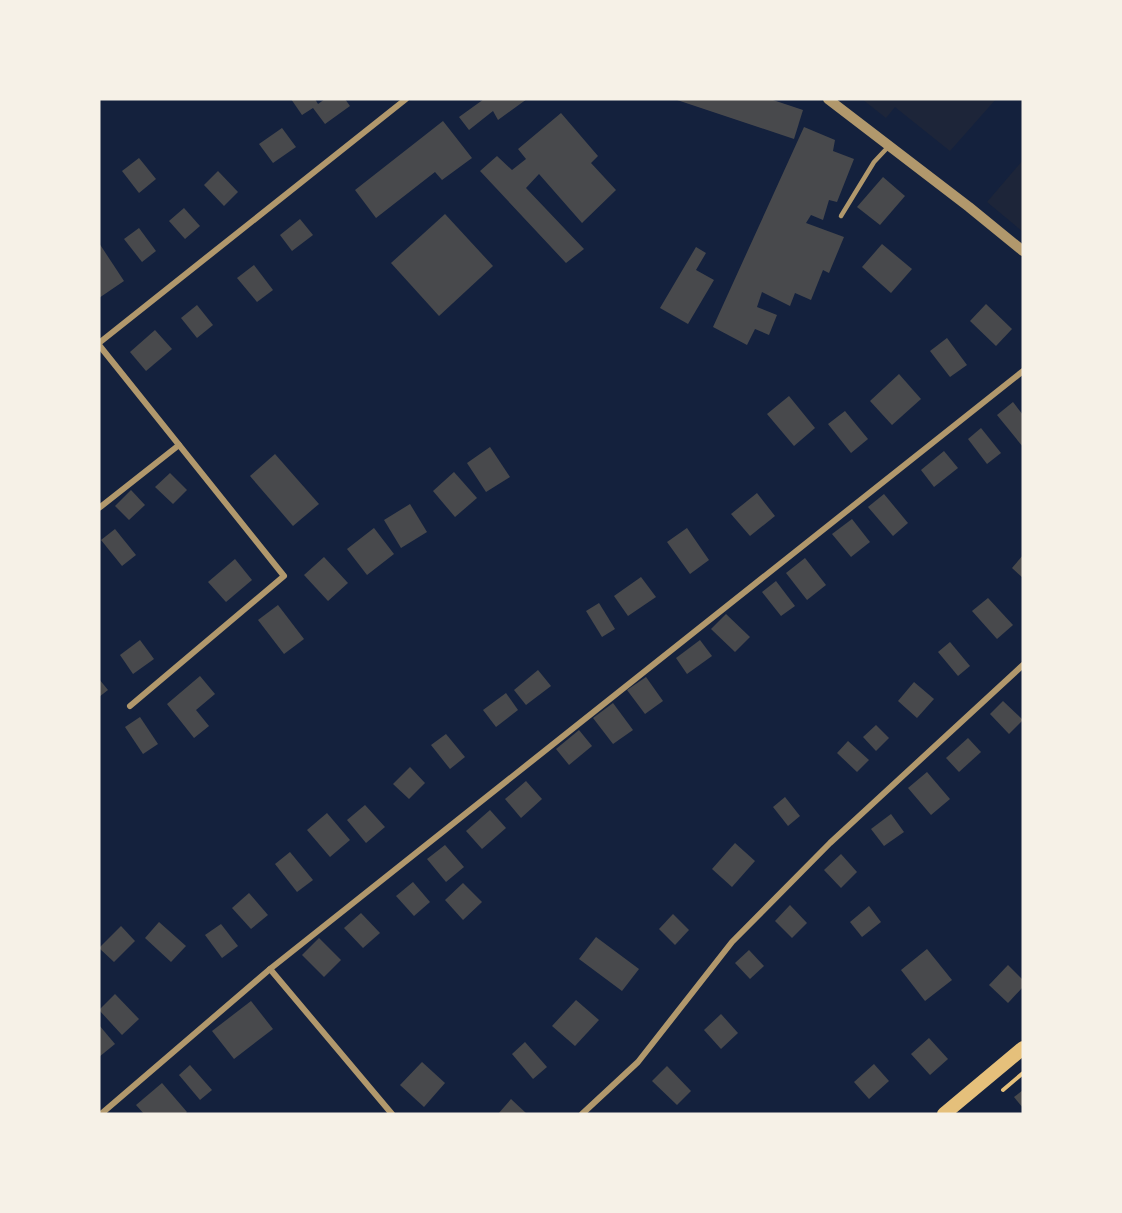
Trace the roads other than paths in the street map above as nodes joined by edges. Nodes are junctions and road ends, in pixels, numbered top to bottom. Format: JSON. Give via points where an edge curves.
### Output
{"nodes":[{"id":1,"x":406,"y":99,"type":"edge"},
{"id":2,"x":828,"y":99,"type":"edge"},
{"id":3,"x":889,"y":146,"type":"junction"},
{"id":4,"x":841,"y":216,"type":"dead end"},
{"id":5,"x":1023,"y":251,"type":"edge"},
{"id":6,"x":99,"y":344,"type":"edge"},
{"id":7,"x":1023,"y":371,"type":"edge"},
{"id":8,"x":179,"y":445,"type":"junction"},
{"id":9,"x":99,"y":508,"type":"edge"},
{"id":10,"x":1023,"y":665,"type":"edge"},
{"id":11,"x":129,"y":706,"type":"dead end"},
{"id":12,"x":270,"y":969,"type":"junction"},
{"id":13,"x":1023,"y":1048,"type":"edge"},
{"id":14,"x":101,"y":1114,"type":"edge"},
{"id":15,"x":392,"y":1114,"type":"edge"},
{"id":16,"x":582,"y":1114,"type":"edge"},
{"id":17,"x":944,"y":1114,"type":"edge"}],
"edges":[{"from":1,"to":6,"type":"street"},
{"from":2,"to":3,"type":"street"},
{"from":3,"to":4,"type":"lane","via":[[874,162]]},
{"from":3,"to":5,"type":"street"},
{"from":6,"to":8,"type":"street"},
{"from":7,"to":12,"type":"street"},
{"from":8,"to":9,"type":"street"},
{"from":8,"to":11,"type":"street","via":[[284,576]]},
{"from":10,"to":16,"type":"street","via":[[830,843],[732,942],[638,1062]]},
{"from":12,"to":14,"type":"street"},
{"from":12,"to":15,"type":"street"},
{"from":13,"to":17,"type":"main road"}]}
